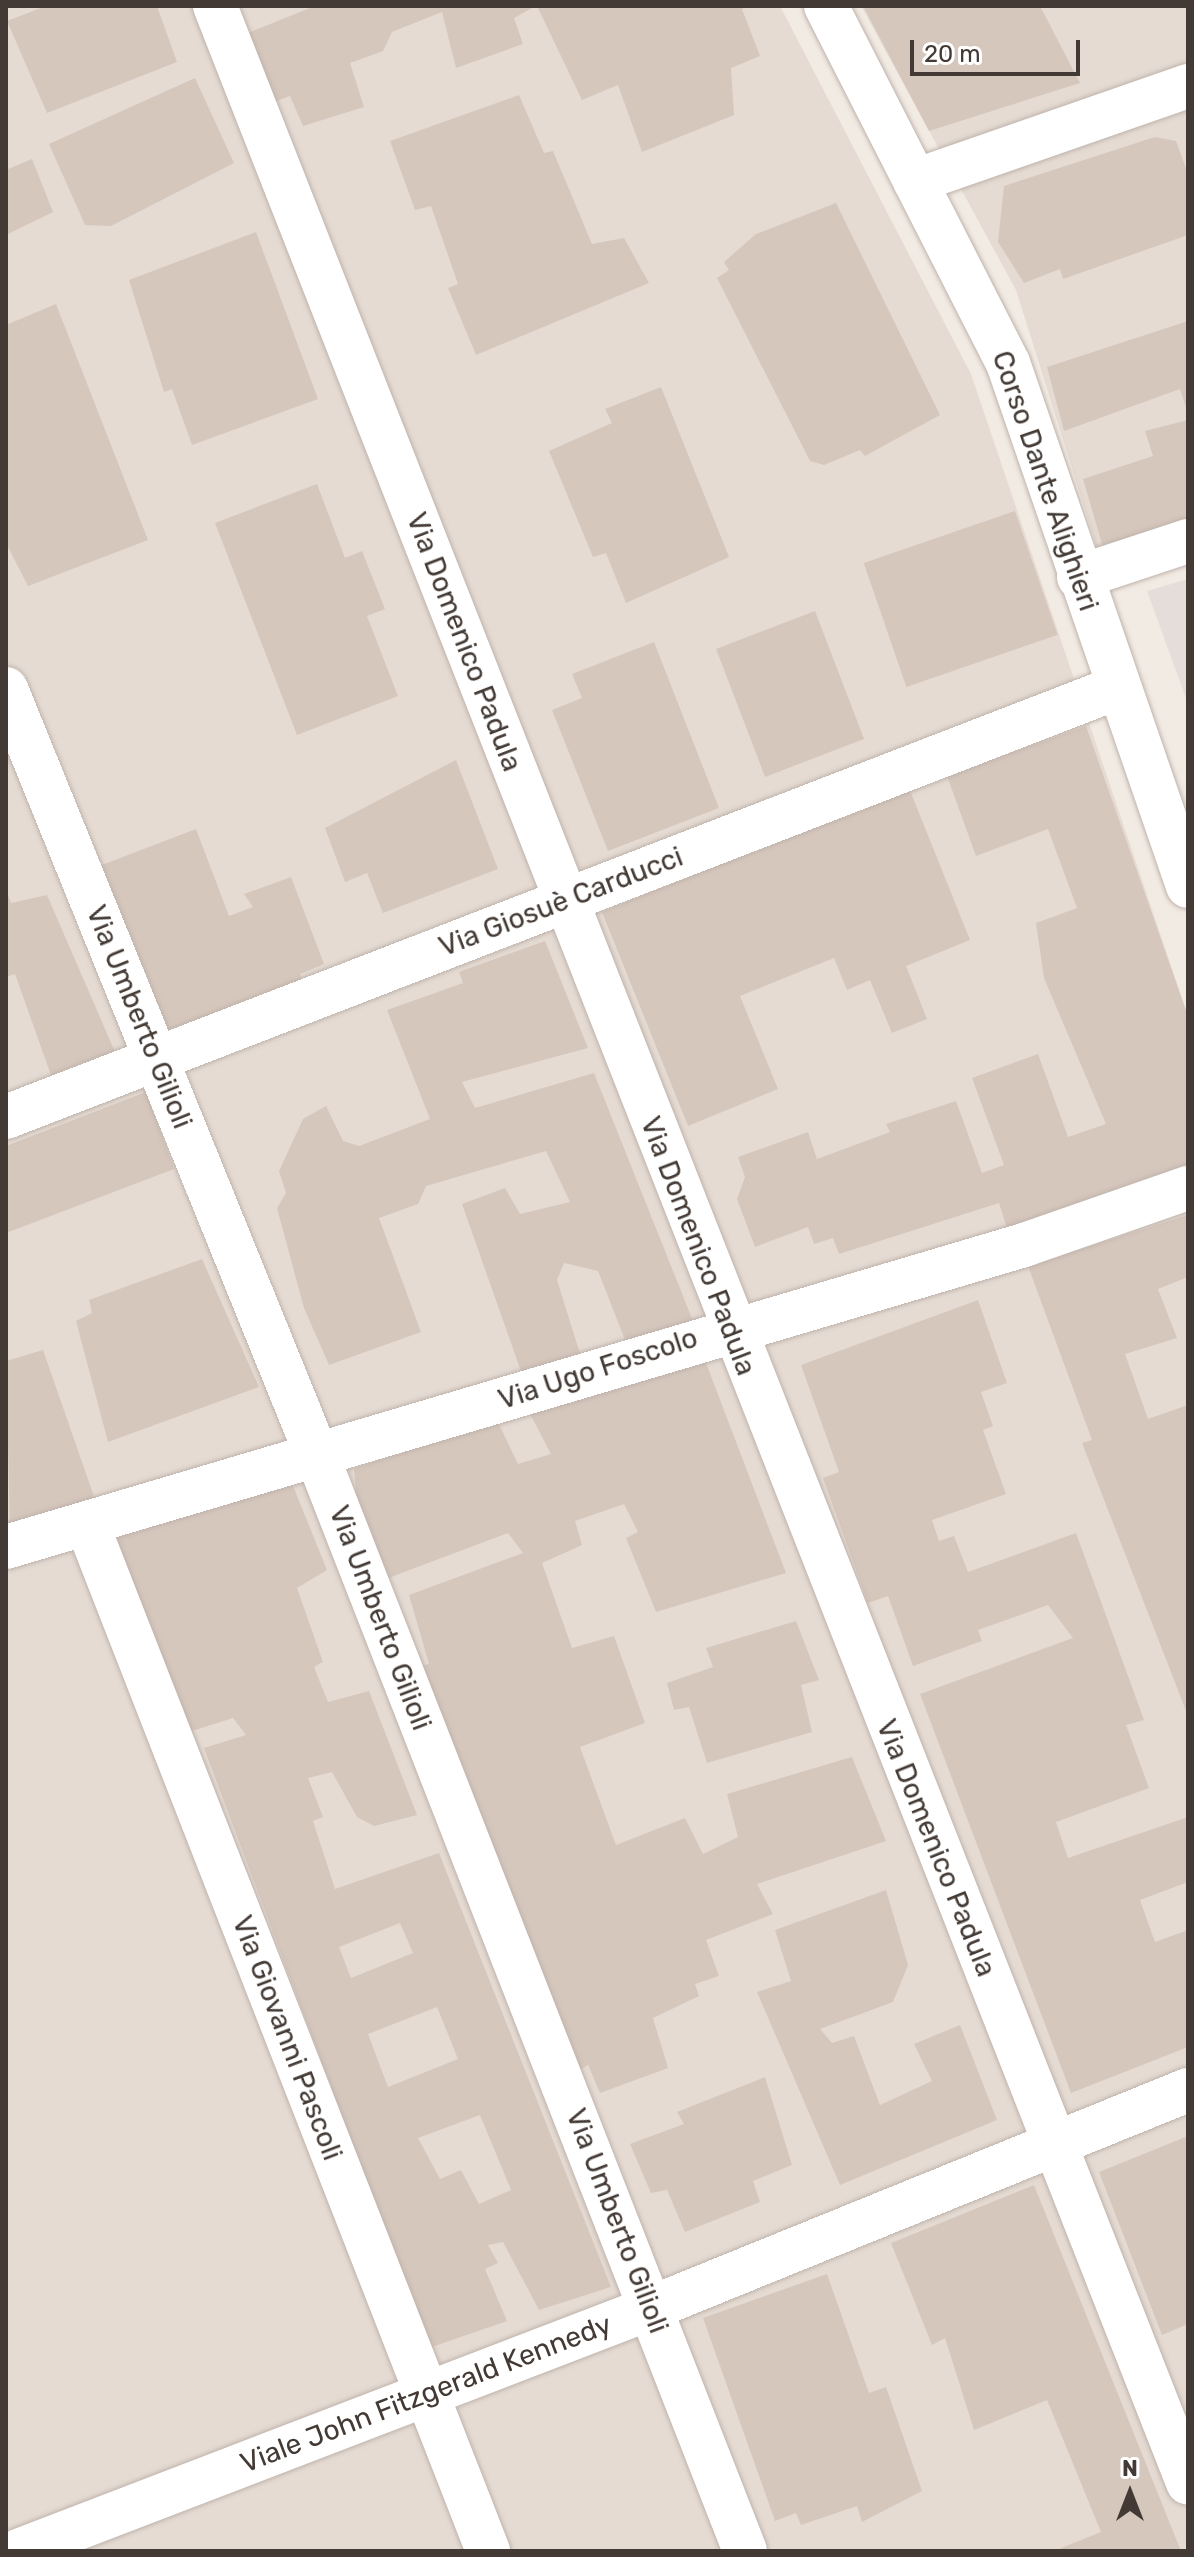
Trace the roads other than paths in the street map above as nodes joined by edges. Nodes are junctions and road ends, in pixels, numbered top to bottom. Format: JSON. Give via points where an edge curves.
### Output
{"nodes":[{"id":1,"x":215,"y":6,"type":"edge"},
{"id":2,"x":826,"y":6,"type":"edge"},
{"id":3,"x":1188,"y":86,"type":"edge"},
{"id":4,"x":915,"y":181,"type":"junction"},
{"id":5,"x":1188,"y":541,"type":"edge"},
{"id":6,"x":1079,"y":577,"type":"junction"},
{"id":7,"x":1116,"y":688,"type":"junction"},
{"id":8,"x":6,"y":689,"type":"edge"},
{"id":9,"x":1176,"y":814,"type":"edge"},
{"id":10,"x":1188,"y":886,"type":"edge"},
{"id":11,"x":565,"y":900,"type":"junction"},
{"id":12,"x":157,"y":1062,"type":"junction"},
{"id":13,"x":6,"y":1117,"type":"edge"},
{"id":14,"x":1188,"y":1188,"type":"edge"},
{"id":15,"x":729,"y":1328,"type":"junction"},
{"id":16,"x":318,"y":1458,"type":"junction"},
{"id":17,"x":87,"y":1524,"type":"junction"},
{"id":18,"x":6,"y":1547,"type":"edge"},
{"id":19,"x":1188,"y":2090,"type":"edge"},
{"id":20,"x":1054,"y":2143,"type":"junction"},
{"id":21,"x":651,"y":2308,"type":"junction"},
{"id":22,"x":426,"y":2394,"type":"junction"},
{"id":23,"x":1188,"y":2483,"type":"edge"},
{"id":24,"x":18,"y":2551,"type":"edge"},
{"id":25,"x":488,"y":2551,"type":"edge"},
{"id":26,"x":745,"y":2551,"type":"edge"}],
"edges":[{"from":1,"to":11,"type":"street","name":"Via Domenico Padula"},
{"from":2,"to":4,"type":"street","name":"Corso Dante Alighieri"},
{"from":3,"to":4,"type":"street"},
{"from":4,"to":6,"type":"street","name":"Corso Dante Alighieri","via":[[1008,363]]},
{"from":5,"to":6,"type":"street"},
{"from":6,"to":7,"type":"street","name":"Corso Dante Alighieri"},
{"from":7,"to":9,"type":"street","name":"Corso Dante Alighieri"},
{"from":7,"to":11,"type":"street","name":"Via Giosuè Carducci"},
{"from":8,"to":12,"type":"street","name":"Via Umberto Gilioli"},
{"from":9,"to":10,"type":"street","name":"Corso Dante Alighieri"},
{"from":11,"to":12,"type":"street","name":"Via Giosuè Carducci"},
{"from":11,"to":15,"type":"street","name":"Via Domenico Padula"},
{"from":12,"to":13,"type":"street","name":"Via Giosuè Carducci"},
{"from":12,"to":16,"type":"street","name":"Via Umberto Gilioli"},
{"from":14,"to":15,"type":"street","name":"Via Ugo Foscolo","via":[[1024,1245]]},
{"from":15,"to":16,"type":"street","name":"Via Ugo Foscolo"},
{"from":15,"to":20,"type":"street","name":"Via Domenico Padula"},
{"from":16,"to":17,"type":"street","name":"Via Ugo Foscolo"},
{"from":16,"to":21,"type":"street","name":"Via Umberto Gilioli"},
{"from":17,"to":18,"type":"street","name":"Via Ugo Foscolo"},
{"from":17,"to":22,"type":"street","name":"Via Giovanni Pascoli"},
{"from":19,"to":20,"type":"street","name":"Viale John Fitzgerald Kennedy"},
{"from":20,"to":21,"type":"street","name":"Viale John Fitzgerald Kennedy"},
{"from":20,"to":23,"type":"street","name":"Via Domenico Padula"},
{"from":21,"to":22,"type":"street","name":"Viale John Fitzgerald Kennedy"},
{"from":21,"to":26,"type":"street","name":"Via Umberto Gilioli"},
{"from":22,"to":24,"type":"street","name":"Viale John Fitzgerald Kennedy"},
{"from":22,"to":25,"type":"street","name":"Via Giovanni Pascoli"}]}
